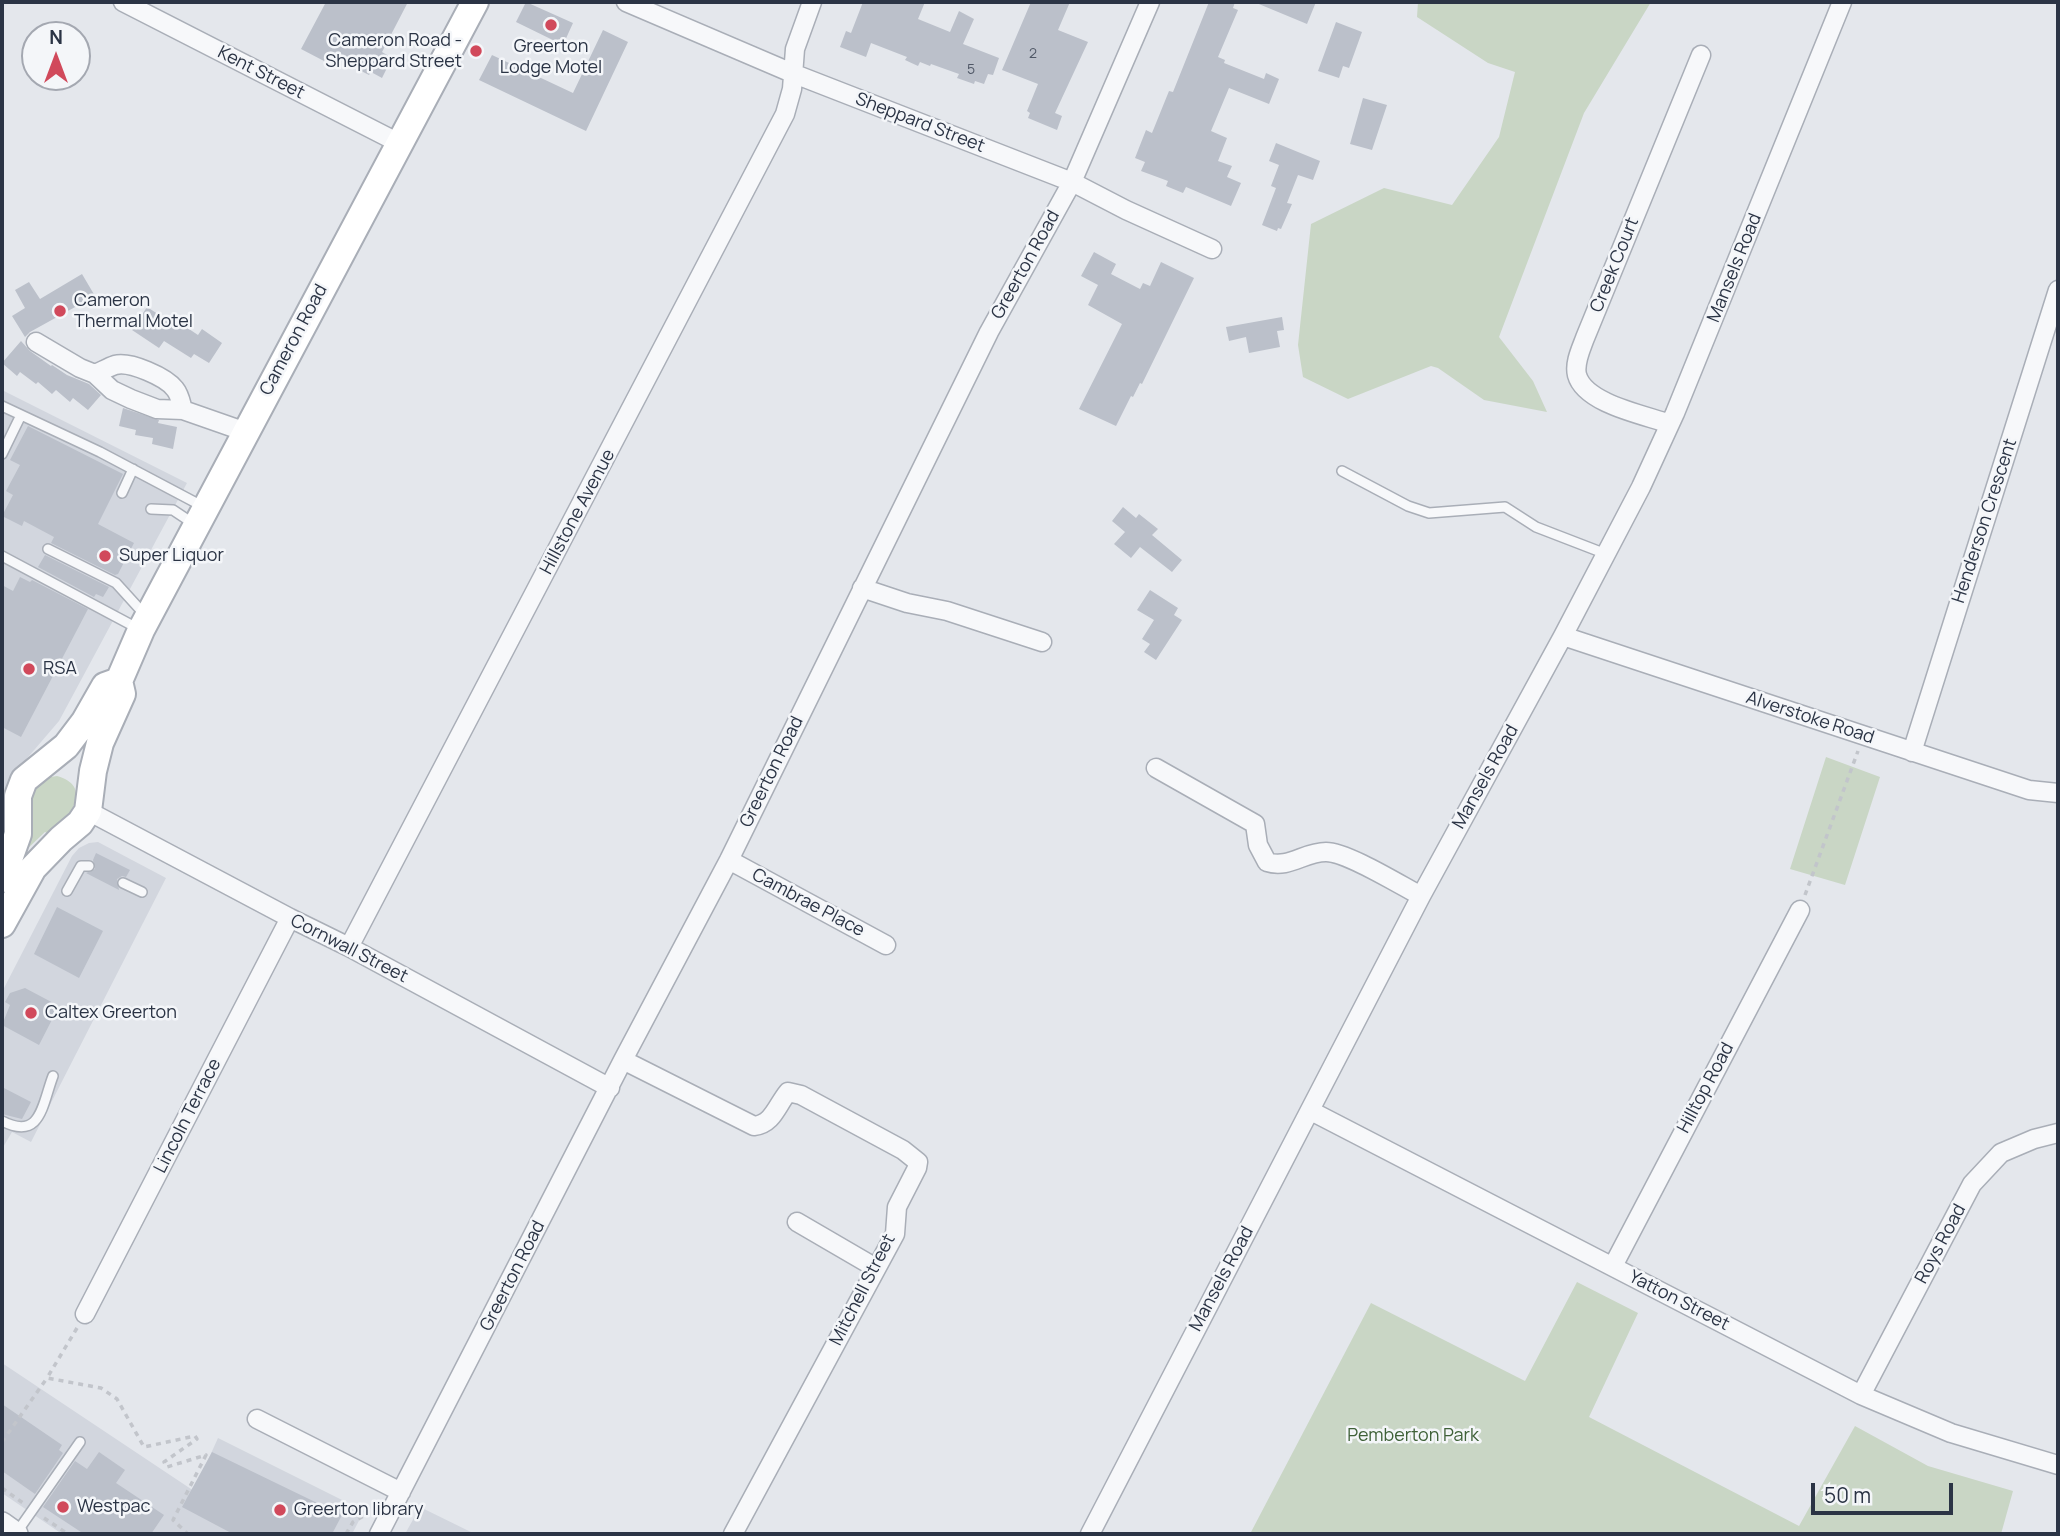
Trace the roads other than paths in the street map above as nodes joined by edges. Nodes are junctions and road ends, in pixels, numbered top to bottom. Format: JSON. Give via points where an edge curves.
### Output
{"nodes":[{"id":1,"x":123,"y":2,"type":"edge"},
{"id":2,"x":475,"y":2,"type":"edge"},
{"id":3,"x":626,"y":2,"type":"edge"},
{"id":4,"x":812,"y":2,"type":"edge"},
{"id":5,"x":1150,"y":2,"type":"edge"},
{"id":6,"x":1843,"y":2,"type":"edge"},
{"id":7,"x":1701,"y":55,"type":"dead end"},
{"id":8,"x":792,"y":73,"type":"junction"},
{"id":9,"x":399,"y":143,"type":"junction"},
{"id":10,"x":1072,"y":182,"type":"junction"},
{"id":11,"x":1212,"y":249,"type":"dead end"},
{"id":12,"x":2058,"y":290,"type":"edge"},
{"id":13,"x":36,"y":342,"type":"dead end"},
{"id":14,"x":95,"y":374,"type":"junction"},
{"id":15,"x":2,"y":406,"type":"edge"},
{"id":16,"x":183,"y":410,"type":"junction"},
{"id":17,"x":21,"y":415,"type":"junction"},
{"id":18,"x":1670,"y":424,"type":"junction"},
{"id":19,"x":246,"y":432,"type":"junction"},
{"id":20,"x":2,"y":454,"type":"edge"},
{"id":21,"x":133,"y":469,"type":"junction"},
{"id":22,"x":1342,"y":471,"type":"dead end"},
{"id":23,"x":122,"y":493,"type":"dead end"},
{"id":24,"x":151,"y":509,"type":"dead end"},
{"id":25,"x":201,"y":517,"type":"junction"},
{"id":26,"x":48,"y":548,"type":"dead end"},
{"id":27,"x":1606,"y":554,"type":"junction"},
{"id":28,"x":2,"y":556,"type":"edge"},
{"id":29,"x":862,"y":588,"type":"junction"},
{"id":30,"x":144,"y":624,"type":"junction"},
{"id":31,"x":1563,"y":636,"type":"junction"},
{"id":32,"x":1042,"y":642,"type":"dead end"},
{"id":33,"x":119,"y":681,"type":"junction"},
{"id":34,"x":1912,"y":752,"type":"junction"},
{"id":35,"x":50,"y":761,"type":"junction"},
{"id":36,"x":1156,"y":768,"type":"dead end"},
{"id":37,"x":2058,"y":793,"type":"edge"},
{"id":38,"x":89,"y":800,"type":"junction"},
{"id":39,"x":729,"y":860,"type":"junction"},
{"id":40,"x":89,"y":866,"type":"dead end"},
{"id":41,"x":2,"y":879,"type":"edge"},
{"id":42,"x":123,"y":883,"type":"dead end"},
{"id":43,"x":67,"y":891,"type":"dead end"},
{"id":44,"x":142,"y":892,"type":"dead end"},
{"id":45,"x":1421,"y":896,"type":"junction"},
{"id":46,"x":1800,"y":910,"type":"road end"},
{"id":47,"x":290,"y":918,"type":"junction"},
{"id":48,"x":2,"y":924,"type":"edge"},
{"id":49,"x":886,"y":945,"type":"dead end"},
{"id":50,"x":349,"y":947,"type":"junction"},
{"id":51,"x":623,"y":1059,"type":"junction"},
{"id":52,"x":53,"y":1076,"type":"dead end"},
{"id":53,"x":610,"y":1088,"type":"junction"},
{"id":54,"x":1311,"y":1111,"type":"junction"},
{"id":55,"x":2,"y":1121,"type":"edge"},
{"id":56,"x":2058,"y":1133,"type":"edge"},
{"id":57,"x":797,"y":1222,"type":"dead end"},
{"id":58,"x":1613,"y":1266,"type":"junction"},
{"id":59,"x":876,"y":1268,"type":"junction"},
{"id":60,"x":85,"y":1314,"type":"road end"},
{"id":61,"x":1861,"y":1395,"type":"junction"},
{"id":62,"x":257,"y":1419,"type":"dead end"},
{"id":63,"x":80,"y":1441,"type":"dead end"},
{"id":64,"x":2058,"y":1465,"type":"edge"},
{"id":65,"x":394,"y":1488,"type":"junction"},
{"id":66,"x":2,"y":1524,"type":"edge"},
{"id":67,"x":16,"y":1534,"type":"edge"},
{"id":68,"x":379,"y":1534,"type":"edge"},
{"id":69,"x":733,"y":1534,"type":"edge"},
{"id":70,"x":1090,"y":1534,"type":"edge"}],
"edges":[{"from":1,"to":9,"type":"street","name":"Kent Street"},
{"from":2,"to":9,"type":"main road","name":"Cameron Road"},
{"from":3,"to":8,"type":"street","name":"Sheppard Street"},
{"from":4,"to":8,"type":"street","name":"Hillstone Avenue","via":[[798,37]]},
{"from":5,"to":10,"type":"street","name":"Greerton Road"},
{"from":6,"to":18,"type":"street","name":"Mansels Road"},
{"from":7,"to":18,"type":"street","name":"Creek Court","via":[[1577,364],[1577,374],[1588,393]]},
{"from":8,"to":10,"type":"street","name":"Sheppard Street"},
{"from":8,"to":50,"type":"street","name":"Hillstone Avenue","via":[[785,114]]},
{"from":9,"to":19,"type":"main road","name":"Cameron Road"},
{"from":10,"to":11,"type":"street","name":"Sheppard Street"},
{"from":10,"to":29,"type":"street","name":"Greerton Road","via":[[989,332]]},
{"from":12,"to":34,"type":"street","name":"Henderson Crescent"},
{"from":13,"to":14,"type":"street"},
{"from":14,"to":16,"type":"street","via":[[131,399]]},
{"from":14,"to":16,"type":"street","via":[[116,365],[138,368],[167,381]]},
{"from":15,"to":17,"type":"lane"},
{"from":16,"to":19,"type":"street"},
{"from":17,"to":20,"type":"lane"},
{"from":17,"to":21,"type":"lane"},
{"from":18,"to":27,"type":"street","name":"Mansels Road"},
{"from":19,"to":25,"type":"main road","name":"Cameron Road"},
{"from":21,"to":23,"type":"lane"},
{"from":21,"to":25,"type":"lane"},
{"from":22,"to":27,"type":"lane","via":[[1429,513],[1505,507],[1536,527]]},
{"from":24,"to":25,"type":"lane"},
{"from":25,"to":30,"type":"main road","name":"Cameron Road"},
{"from":26,"to":30,"type":"lane","via":[[116,583]]},
{"from":27,"to":31,"type":"street","name":"Mansels Road"},
{"from":28,"to":30,"type":"lane","via":[[100,608]]},
{"from":29,"to":32,"type":"street"},
{"from":29,"to":39,"type":"street","name":"Greerton Road"},
{"from":30,"to":33,"type":"main road","name":"Cameron Road"},
{"from":31,"to":34,"type":"street","name":"Alverstoke Road"},
{"from":31,"to":45,"type":"street","name":"Mansels Road"},
{"from":33,"to":35,"type":"main road","name":"Cameron Road","via":[[105,686],[66,746]]},
{"from":33,"to":38,"type":"main road","name":"Cameron Road","via":[[122,694],[100,743]]},
{"from":34,"to":37,"type":"street","name":"Alverstoke Road","via":[[2029,790]]},
{"from":35,"to":38,"type":"main road","via":[[61,761],[84,773]]},
{"from":35,"to":41,"type":"main road","name":"Cameron Road","via":[[24,780],[19,796],[19,834]]},
{"from":36,"to":45,"type":"street","via":[[1255,824],[1267,862],[1284,865],[1312,854],[1336,853]]},
{"from":38,"to":47,"type":"street","name":"Cornwall Street"},
{"from":38,"to":48,"type":"main road","via":[[80,823],[33,868]]},
{"from":39,"to":49,"type":"street","name":"Cambrae Place"},
{"from":39,"to":51,"type":"street","name":"Greerton Road"},
{"from":40,"to":43,"type":"lane","via":[[81,866]]},
{"from":42,"to":44,"type":"lane"},
{"from":45,"to":54,"type":"street","name":"Mansels Road"},
{"from":46,"to":58,"type":"street","name":"Hilltop Road"},
{"from":47,"to":50,"type":"street","name":"Cornwall Street"},
{"from":47,"to":60,"type":"street","name":"Lincoln Terrace"},
{"from":50,"to":53,"type":"street","name":"Cornwall Street"},
{"from":51,"to":53,"type":"street","name":"Greerton Road"},
{"from":51,"to":59,"type":"street","name":"Mitchell Street","via":[[754,1126],[774,1114],[788,1093],[801,1095],[914,1157],[917,1168],[897,1207],[895,1234]]},
{"from":52,"to":55,"type":"lane","via":[[32,1125],[16,1127]]},
{"from":53,"to":65,"type":"street","name":"Greerton Road"},
{"from":54,"to":58,"type":"street","name":"Yatton Street"},
{"from":54,"to":70,"type":"street","name":"Mansels Road"},
{"from":56,"to":61,"type":"street","name":"Roys Road","via":[[2001,1153],[1972,1184]]},
{"from":57,"to":59,"type":"street"},
{"from":58,"to":61,"type":"street","name":"Yatton Street"},
{"from":59,"to":69,"type":"street","name":"Mitchell Street"},
{"from":61,"to":64,"type":"street","name":"Yatton Street","via":[[1951,1433]]},
{"from":62,"to":65,"type":"street"},
{"from":63,"to":67,"type":"lane"},
{"from":65,"to":68,"type":"street","name":"Greerton Road"},
{"from":66,"to":67,"type":"street"}]}
